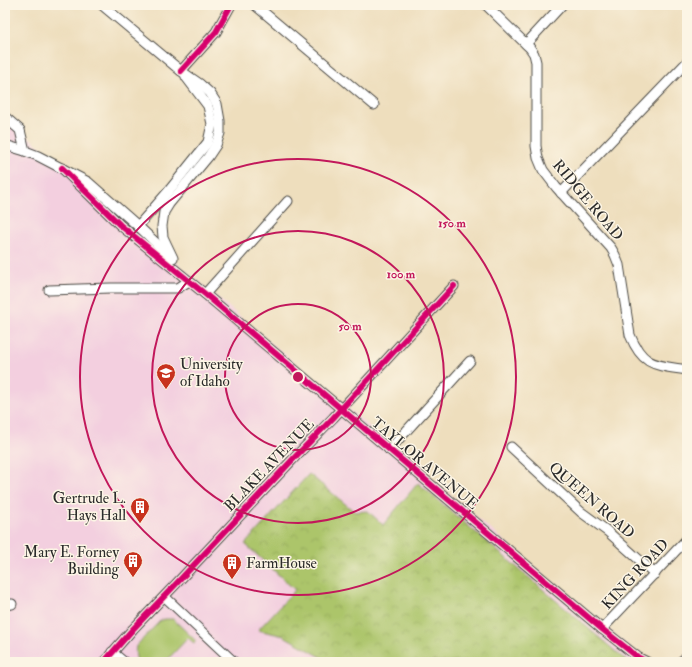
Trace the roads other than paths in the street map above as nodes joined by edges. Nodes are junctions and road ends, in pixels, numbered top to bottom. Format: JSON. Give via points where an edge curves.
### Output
{"nodes":[{"id":1,"x":102,"y":5,"type":"edge"},
{"id":2,"x":231,"y":5,"type":"edge"},
{"id":3,"x":255,"y":5,"type":"edge"},
{"id":4,"x":486,"y":5,"type":"edge"},
{"id":5,"x":562,"y":5,"type":"edge"},
{"id":6,"x":526,"y":44,"type":"junction"},
{"id":7,"x":687,"y":62,"type":"edge"},
{"id":8,"x":181,"y":71,"type":"junction"},
{"id":9,"x":374,"y":105,"type":"dead end"},
{"id":10,"x":5,"y":117,"type":"edge"},
{"id":11,"x":5,"y":145,"type":"edge"},
{"id":12,"x":25,"y":151,"type":"junction"},
{"id":13,"x":62,"y":168,"type":"junction"},
{"id":14,"x":561,"y":193,"type":"junction"},
{"id":15,"x":288,"y":201,"type":"dead end"},
{"id":16,"x":138,"y":226,"type":"junction"},
{"id":17,"x":147,"y":248,"type":"junction"},
{"id":18,"x":173,"y":258,"type":"junction"},
{"id":19,"x":189,"y":281,"type":"junction"},
{"id":20,"x":454,"y":286,"type":"dead end"},
{"id":21,"x":48,"y":290,"type":"dead end"},
{"id":22,"x":204,"y":294,"type":"junction"},
{"id":23,"x":470,"y":361,"type":"dead end"},
{"id":24,"x":687,"y":370,"type":"edge"},
{"id":25,"x":341,"y":409,"type":"junction"},
{"id":26,"x":511,"y":447,"type":"dead end"},
{"id":27,"x":389,"y":450,"type":"junction"},
{"id":28,"x":687,"y":539,"type":"edge"},
{"id":29,"x":655,"y":574,"type":"junction"},
{"id":30,"x":165,"y":597,"type":"junction"},
{"id":31,"x":602,"y":629,"type":"junction"},
{"id":32,"x":112,"y":652,"type":"junction"},
{"id":33,"x":687,"y":657,"type":"edge"},
{"id":34,"x":104,"y":662,"type":"edge"},
{"id":35,"x":124,"y":662,"type":"edge"},
{"id":36,"x":234,"y":662,"type":"edge"},
{"id":37,"x":647,"y":662,"type":"edge"},
{"id":38,"x":680,"y":662,"type":"edge"}],
"edges":[{"from":1,"to":8,"type":"street"},
{"from":2,"to":8,"type":"street","via":[[216,32]]},
{"from":3,"to":9,"type":"street"},
{"from":4,"to":6,"type":"street","name":"RIDGE ROAD"},
{"from":5,"to":6,"type":"street"},
{"from":6,"to":14,"type":"street","name":"RIDGE ROAD","via":[[534,54],[536,62],[538,158],[543,170]]},
{"from":7,"to":14,"type":"street"},
{"from":8,"to":16,"type":"street","via":[[208,106],[212,124],[208,142]]},
{"from":8,"to":18,"type":"street","via":[[210,93],[217,104],[220,133],[208,157],[164,212],[164,237]]},
{"from":10,"to":12,"type":"street","via":[[20,130]]},
{"from":11,"to":12,"type":"street","name":"TAYLOR AVENUE"},
{"from":12,"to":13,"type":"street","name":"TAYLOR AVENUE"},
{"from":13,"to":16,"type":"street","name":"TAYLOR AVENUE","via":[[88,182]]},
{"from":13,"to":17,"type":"street","name":"TAYLOR AVENUE"},
{"from":14,"to":24,"type":"street","name":"RIDGE ROAD","via":[[615,255],[634,345],[656,365]]},
{"from":15,"to":22,"type":"street"},
{"from":16,"to":17,"type":"street","name":"TAYLOR AVENUE","via":[[139,234]]},
{"from":16,"to":18,"type":"street","name":"TAYLOR AVENUE"},
{"from":17,"to":19,"type":"street","name":"TAYLOR AVENUE"},
{"from":18,"to":19,"type":"street","name":"TAYLOR AVENUE"},
{"from":19,"to":21,"type":"street","via":[[178,288]]},
{"from":19,"to":22,"type":"street","name":"TAYLOR AVENUE"},
{"from":20,"to":25,"type":"street","name":"BLAKE AVENUE"},
{"from":22,"to":25,"type":"street","name":"TAYLOR AVENUE"},
{"from":23,"to":27,"type":"street"},
{"from":25,"to":27,"type":"street","name":"TAYLOR AVENUE"},
{"from":25,"to":30,"type":"street","name":"BLAKE AVENUE"},
{"from":26,"to":29,"type":"street","name":"QUEEN ROAD","via":[[581,512],[607,530]]},
{"from":27,"to":31,"type":"street","name":"TAYLOR AVENUE"},
{"from":28,"to":29,"type":"street","name":"KING ROAD"},
{"from":29,"to":31,"type":"street","name":"KING ROAD"},
{"from":30,"to":32,"type":"street","name":"BLAKE AVENUE"},
{"from":30,"to":36,"type":"street"},
{"from":31,"to":37,"type":"street","name":"TAYLOR AVENUE"},
{"from":32,"to":34,"type":"street","name":"BLAKE AVENUE"},
{"from":32,"to":35,"type":"street"},
{"from":33,"to":38,"type":"street"}]}
